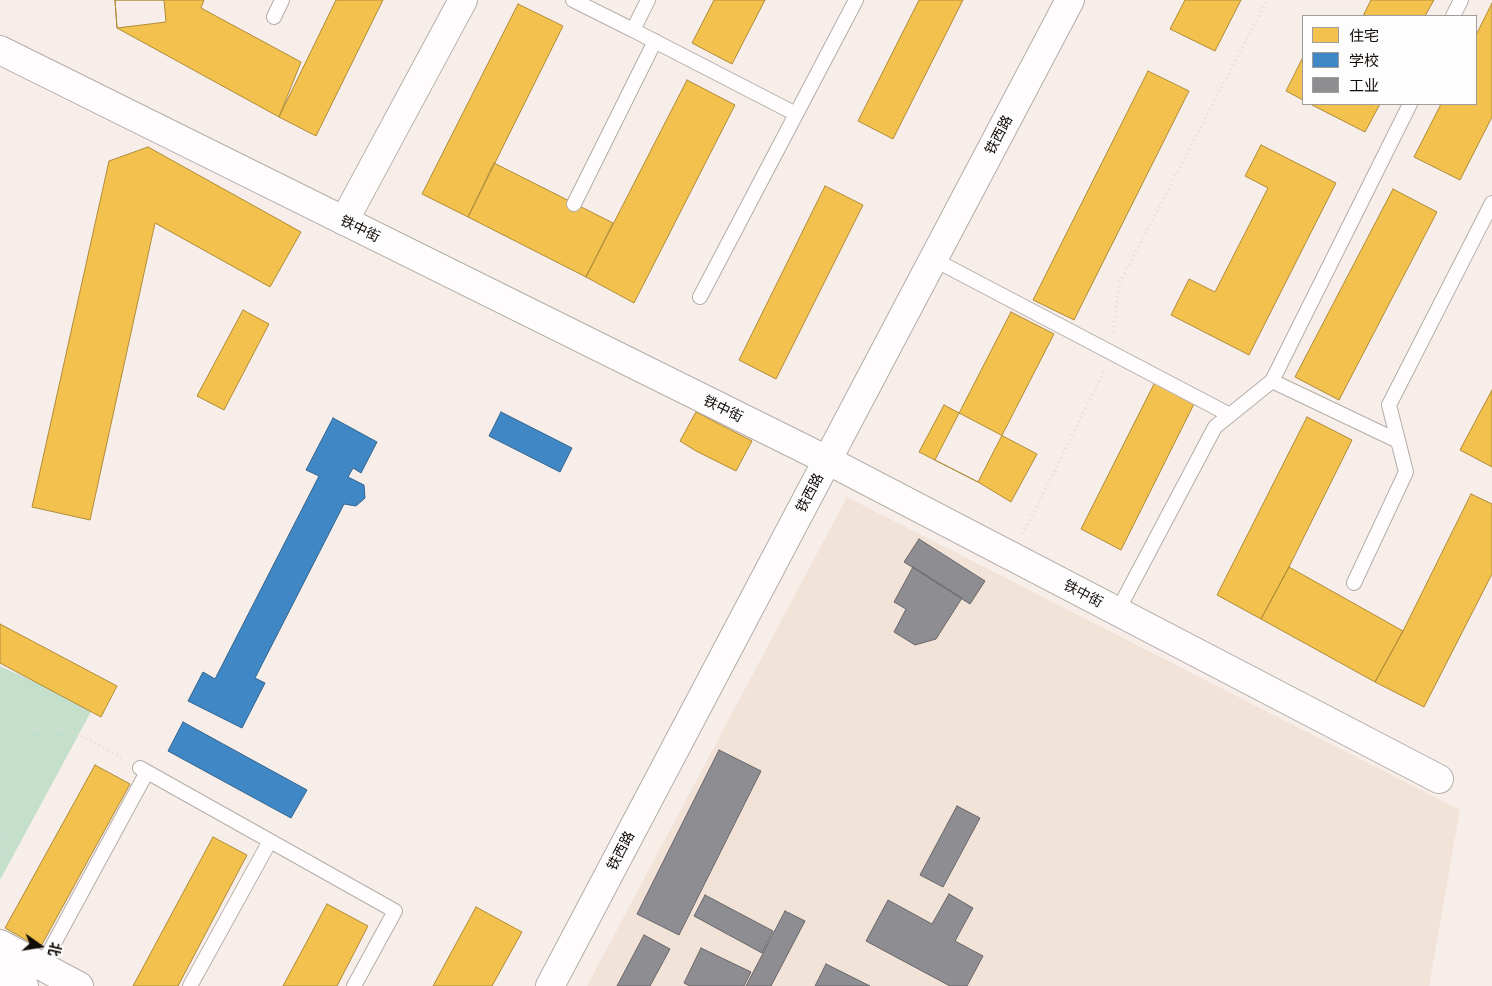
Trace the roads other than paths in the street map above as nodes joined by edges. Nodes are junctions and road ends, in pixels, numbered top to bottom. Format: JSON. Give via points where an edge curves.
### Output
{"nodes":[{"id":1,"x":282,"y":0,"type":"edge"},
{"id":2,"x":463,"y":0,"type":"edge"},
{"id":3,"x":573,"y":0,"type":"edge"},
{"id":4,"x":648,"y":0,"type":"edge"},
{"id":5,"x":856,"y":0,"type":"edge"},
{"id":6,"x":1070,"y":0,"type":"edge"},
{"id":7,"x":1461,"y":0,"type":"edge"},
{"id":8,"x":1454,"y":15,"type":"edge"},
{"id":9,"x":274,"y":17,"type":"dead end"},
{"id":10,"x":633,"y":30,"type":"junction"},
{"id":11,"x":655,"y":41,"type":"junction"},
{"id":12,"x":0,"y":50,"type":"edge"},
{"id":13,"x":1410,"y":105,"type":"edge"},
{"id":14,"x":796,"y":114,"type":"junction"},
{"id":15,"x":1492,"y":203,"type":"edge"},
{"id":16,"x":574,"y":204,"type":"dead end"},
{"id":17,"x":344,"y":221,"type":"junction"},
{"id":18,"x":933,"y":260,"type":"junction"},
{"id":19,"x":700,"y":297,"type":"dead end"},
{"id":20,"x":1272,"y":381,"type":"junction"},
{"id":21,"x":1230,"y":415,"type":"junction"},
{"id":22,"x":1398,"y":441,"type":"junction"},
{"id":23,"x":827,"y":460,"type":"junction"},
{"id":24,"x":1354,"y":583,"type":"dead end"},
{"id":25,"x":1118,"y":612,"type":"junction"},
{"id":26,"x":1439,"y":779,"type":"dead end"},
{"id":27,"x":270,"y":841,"type":"junction"},
{"id":28,"x":0,"y":944,"type":"edge"},
{"id":29,"x":0,"y":973,"type":"edge"},
{"id":30,"x":36,"y":976,"type":"edge"},
{"id":31,"x":24,"y":986,"type":"edge"},
{"id":32,"x":79,"y":986,"type":"edge"},
{"id":33,"x":190,"y":986,"type":"edge"},
{"id":34,"x":354,"y":986,"type":"edge"},
{"id":35,"x":550,"y":986,"type":"edge"}],
"edges":[{"from":1,"to":9,"type":"lane"},
{"from":2,"to":17,"type":"street"},
{"from":3,"to":10,"type":"lane"},
{"from":4,"to":10,"type":"lane"},
{"from":5,"to":14,"type":"lane"},
{"from":6,"to":18,"type":"street","name":"铁西路"},
{"from":7,"to":8,"type":"lane"},
{"from":10,"to":11,"type":"lane"},
{"from":11,"to":14,"type":"lane"},
{"from":11,"to":16,"type":"lane"},
{"from":12,"to":17,"type":"street","name":"铁中街"},
{"from":13,"to":20,"type":"lane"},
{"from":14,"to":19,"type":"lane"},
{"from":15,"to":22,"type":"lane","via":[[1389,405]]},
{"from":17,"to":23,"type":"street","name":"铁中街"},
{"from":18,"to":21,"type":"lane"},
{"from":18,"to":23,"type":"street","name":"铁西路"},
{"from":20,"to":21,"type":"lane"},
{"from":20,"to":22,"type":"lane"},
{"from":21,"to":25,"type":"lane","via":[[1216,427]]},
{"from":22,"to":24,"type":"lane","via":[[1406,472]]},
{"from":23,"to":25,"type":"street","name":"铁中街"},
{"from":23,"to":35,"type":"street","name":"铁西路"},
{"from":25,"to":26,"type":"street","name":"铁中街"},
{"from":27,"to":30,"type":"lane","via":[[143,770]]},
{"from":27,"to":33,"type":"lane"},
{"from":27,"to":34,"type":"lane","via":[[395,911]]},
{"from":28,"to":30,"type":"street"},
{"from":29,"to":31,"type":"street"},
{"from":30,"to":32,"type":"street"}]}
